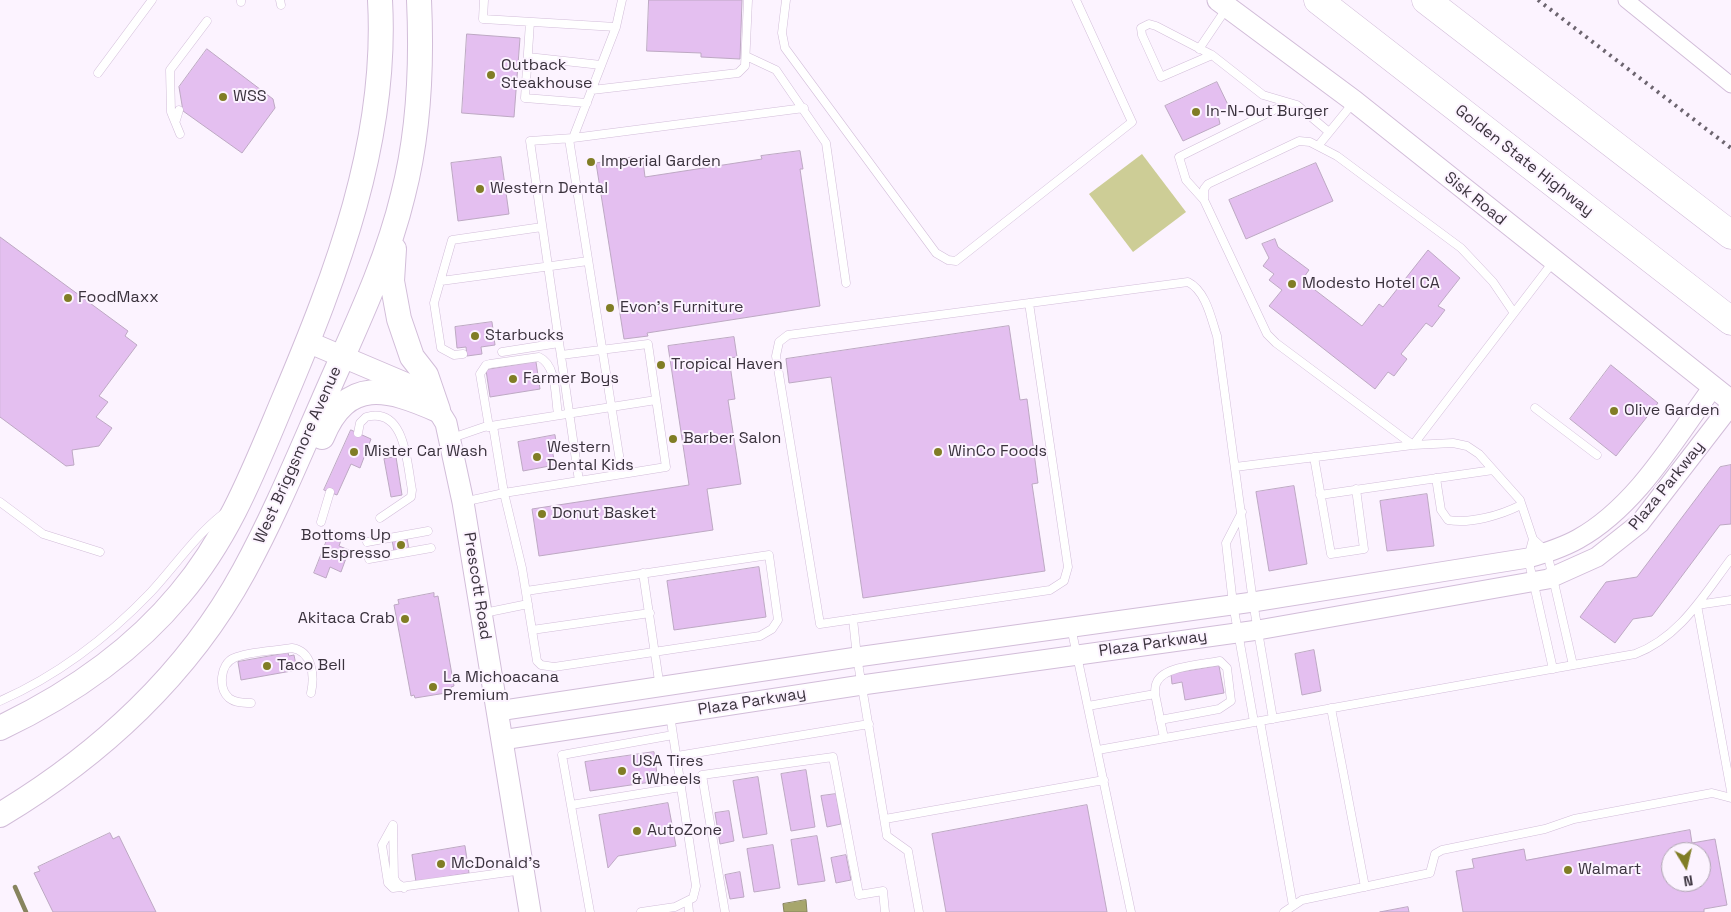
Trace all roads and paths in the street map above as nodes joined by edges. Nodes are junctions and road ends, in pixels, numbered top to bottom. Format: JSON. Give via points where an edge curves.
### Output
{"nodes":[{"id":1,"x":152,"y":0,"type":"edge"},
{"id":2,"x":380,"y":0,"type":"edge"},
{"id":3,"x":420,"y":0,"type":"edge"},
{"id":4,"x":484,"y":0,"type":"edge"},
{"id":5,"x":622,"y":0,"type":"edge"},
{"id":6,"x":748,"y":0,"type":"edge"},
{"id":7,"x":786,"y":0,"type":"edge"},
{"id":8,"x":1076,"y":0,"type":"edge"},
{"id":9,"x":1318,"y":0,"type":"edge"},
{"id":10,"x":1426,"y":0,"type":"edge"},
{"id":11,"x":1626,"y":0,"type":"edge"},
{"id":12,"x":1223,"y":3,"type":"edge"},
{"id":13,"x":207,"y":21,"type":"dead end"},
{"id":14,"x":530,"y":22,"type":"junction"},
{"id":15,"x":616,"y":27,"type":"junction"},
{"id":16,"x":1199,"y":49,"type":"junction"},
{"id":17,"x":1212,"y":55,"type":"junction"},
{"id":18,"x":746,"y":56,"type":"junction"},
{"id":19,"x":528,"y":57,"type":"junction"},
{"id":20,"x":601,"y":66,"type":"junction"},
{"id":21,"x":98,"y":73,"type":"dead end"},
{"id":22,"x":1731,"y":85,"type":"edge"},
{"id":23,"x":592,"y":90,"type":"junction"},
{"id":24,"x":1354,"y":101,"type":"junction"},
{"id":25,"x":1288,"y":102,"type":"junction"},
{"id":26,"x":586,"y":104,"type":"junction"},
{"id":27,"x":804,"y":108,"type":"junction"},
{"id":28,"x":179,"y":110,"type":"dead end"},
{"id":29,"x":176,"y":120,"type":"junction"},
{"id":30,"x":1329,"y":132,"type":"junction"},
{"id":31,"x":180,"y":134,"type":"dead end"},
{"id":32,"x":571,"y":139,"type":"junction"},
{"id":33,"x":1318,"y":146,"type":"junction"},
{"id":34,"x":1204,"y":200,"type":"junction"},
{"id":35,"x":398,"y":214,"type":"junction"},
{"id":36,"x":542,"y":227,"type":"junction"},
{"id":37,"x":1731,"y":235,"type":"edge"},
{"id":38,"x":588,"y":261,"type":"junction"},
{"id":39,"x":1553,"y":262,"type":"junction"},
{"id":40,"x":548,"y":268,"type":"junction"},
{"id":41,"x":440,"y":280,"type":"junction"},
{"id":42,"x":846,"y":283,"type":"dead end"},
{"id":43,"x":1029,"y":303,"type":"junction"},
{"id":44,"x":1514,"y":313,"type":"junction"},
{"id":45,"x":1731,"y":321,"type":"edge"},
{"id":46,"x":308,"y":342,"type":"junction"},
{"id":47,"x":559,"y":343,"type":"junction"},
{"id":48,"x":602,"y":349,"type":"junction"},
{"id":49,"x":502,"y":352,"type":"dead end"},
{"id":50,"x":463,"y":354,"type":"dead end"},
{"id":51,"x":343,"y":356,"type":"junction"},
{"id":52,"x":561,"y":356,"type":"junction"},
{"id":53,"x":1713,"y":387,"type":"junction"},
{"id":54,"x":656,"y":400,"type":"junction"},
{"id":55,"x":1731,"y":401,"type":"edge"},
{"id":56,"x":1731,"y":405,"type":"edge"},
{"id":57,"x":611,"y":406,"type":"junction"},
{"id":58,"x":1535,"y":408,"type":"dead end"},
{"id":59,"x":438,"y":410,"type":"junction"},
{"id":60,"x":569,"y":412,"type":"junction"},
{"id":61,"x":558,"y":414,"type":"junction"},
{"id":62,"x":491,"y":426,"type":"junction"},
{"id":63,"x":358,"y":433,"type":"dead end"},
{"id":64,"x":451,"y":438,"type":"junction"},
{"id":65,"x":1413,"y":444,"type":"junction"},
{"id":66,"x":1597,"y":455,"type":"dead end"},
{"id":67,"x":1314,"y":457,"type":"junction"},
{"id":68,"x":1235,"y":467,"type":"junction"},
{"id":69,"x":1493,"y":470,"type":"junction"},
{"id":70,"x":622,"y":474,"type":"junction"},
{"id":71,"x":1436,"y":478,"type":"junction"},
{"id":72,"x":579,"y":481,"type":"junction"},
{"id":73,"x":1356,"y":490,"type":"junction"},
{"id":74,"x":330,"y":492,"type":"dead end"},
{"id":75,"x":504,"y":492,"type":"junction"},
{"id":76,"x":1320,"y":495,"type":"junction"},
{"id":77,"x":242,"y":499,"type":"junction"},
{"id":78,"x":0,"y":502,"type":"edge"},
{"id":79,"x":463,"y":502,"type":"junction"},
{"id":80,"x":1521,"y":505,"type":"junction"},
{"id":81,"x":1242,"y":512,"type":"junction"},
{"id":82,"x":380,"y":518,"type":"dead end"},
{"id":83,"x":321,"y":522,"type":"dead end"},
{"id":84,"x":428,"y":531,"type":"dead end"},
{"id":85,"x":1533,"y":539,"type":"junction"},
{"id":86,"x":367,"y":542,"type":"dead end"},
{"id":87,"x":431,"y":548,"type":"dead end"},
{"id":88,"x":100,"y":552,"type":"dead end"},
{"id":89,"x":1547,"y":552,"type":"junction"},
{"id":90,"x":1528,"y":558,"type":"junction"},
{"id":91,"x":368,"y":559,"type":"dead end"},
{"id":92,"x":1731,"y":559,"type":"edge"},
{"id":93,"x":244,"y":571,"type":"junction"},
{"id":94,"x":643,"y":574,"type":"junction"},
{"id":95,"x":1555,"y":576,"type":"junction"},
{"id":96,"x":1533,"y":582,"type":"junction"},
{"id":97,"x":526,"y":591,"type":"junction"},
{"id":98,"x":1731,"y":600,"type":"edge"},
{"id":99,"x":1253,"y":602,"type":"junction"},
{"id":100,"x":528,"y":604,"type":"junction"},
{"id":101,"x":1233,"y":604,"type":"junction"},
{"id":102,"x":1697,"y":605,"type":"junction"},
{"id":103,"x":481,"y":613,"type":"junction"},
{"id":104,"x":650,"y":613,"type":"junction"},
{"id":105,"x":854,"y":619,"type":"junction"},
{"id":106,"x":1071,"y":627,"type":"junction"},
{"id":107,"x":532,"y":630,"type":"junction"},
{"id":108,"x":1258,"y":630,"type":"junction"},
{"id":109,"x":1238,"y":632,"type":"junction"},
{"id":110,"x":656,"y":651,"type":"junction"},
{"id":111,"x":1077,"y":655,"type":"junction"},
{"id":112,"x":857,"y":657,"type":"junction"},
{"id":113,"x":1573,"y":665,"type":"junction"},
{"id":114,"x":1553,"y":669,"type":"junction"},
{"id":115,"x":862,"y":685,"type":"junction"},
{"id":116,"x":660,"y":688,"type":"junction"},
{"id":117,"x":311,"y":693,"type":"dead end"},
{"id":118,"x":1155,"y":694,"type":"junction"},
{"id":119,"x":0,"y":701,"type":"edge"},
{"id":120,"x":251,"y":703,"type":"dead end"},
{"id":121,"x":1088,"y":706,"type":"junction"},
{"id":122,"x":1332,"y":708,"type":"junction"},
{"id":123,"x":498,"y":711,"type":"junction"},
{"id":124,"x":670,"y":715,"type":"junction"},
{"id":125,"x":1273,"y":719,"type":"junction"},
{"id":126,"x":1160,"y":720,"type":"junction"},
{"id":127,"x":1257,"y":722,"type":"junction"},
{"id":128,"x":869,"y":724,"type":"junction"},
{"id":129,"x":0,"y":728,"type":"edge"},
{"id":130,"x":674,"y":735,"type":"junction"},
{"id":131,"x":1164,"y":738,"type":"junction"},
{"id":132,"x":502,"y":740,"type":"junction"},
{"id":133,"x":1098,"y":750,"type":"junction"},
{"id":134,"x":677,"y":756,"type":"junction"},
{"id":135,"x":1104,"y":780,"type":"junction"},
{"id":136,"x":681,"y":787,"type":"junction"},
{"id":137,"x":1731,"y":791,"type":"edge"},
{"id":138,"x":1731,"y":798,"type":"edge"},
{"id":139,"x":571,"y":805,"type":"junction"},
{"id":140,"x":0,"y":815,"type":"edge"},
{"id":141,"x":885,"y":819,"type":"junction"},
{"id":142,"x":393,"y":825,"type":"dead end"},
{"id":143,"x":524,"y":870,"type":"junction"},
{"id":144,"x":1365,"y":887,"type":"junction"},
{"id":145,"x":688,"y":901,"type":"junction"},
{"id":146,"x":1293,"y":906,"type":"junction"},
{"id":147,"x":530,"y":912,"type":"edge"},
{"id":148,"x":590,"y":912,"type":"edge"},
{"id":149,"x":641,"y":912,"type":"edge"},
{"id":150,"x":689,"y":912,"type":"edge"},
{"id":151,"x":725,"y":912,"type":"edge"},
{"id":152,"x":886,"y":912,"type":"edge"},
{"id":153,"x":919,"y":912,"type":"edge"},
{"id":154,"x":1131,"y":912,"type":"edge"},
{"id":155,"x":1284,"y":912,"type":"edge"}],
"edges":[{"from":1,"to":21,"type":"lane"},
{"from":2,"to":46,"type":"main road","name":"West Briggsmore Avenue","via":[[378,84],[371,144],[346,240]]},
{"from":3,"to":35,"type":"main road","name":"West Briggsmore Avenue","via":[[413,139]]},
{"from":4,"to":14,"type":"lane","via":[[483,19]]},
{"from":5,"to":15,"type":"lane"},
{"from":6,"to":18,"type":"lane"},
{"from":7,"to":8,"type":"lane","via":[[782,33],[785,48],[936,253],[956,261],[1132,122]]},
{"from":9,"to":45,"type":"highway","name":"Golden State Highway"},
{"from":10,"to":37,"type":"highway"},
{"from":11,"to":22,"type":"street"},
{"from":12,"to":16,"type":"lane"},
{"from":12,"to":24,"type":"main road","name":"Sisk Road"},
{"from":13,"to":29,"type":"lane","via":[[170,70],[174,94],[169,98]]},
{"from":14,"to":15,"type":"lane"},
{"from":14,"to":19,"type":"lane"},
{"from":15,"to":20,"type":"lane"},
{"from":16,"to":17,"type":"lane"},
{"from":16,"to":17,"type":"lane","via":[[1156,26],[1149,24],[1141,28],[1161,77]]},
{"from":17,"to":25,"type":"lane","via":[[1263,95]]},
{"from":18,"to":23,"type":"lane","via":[[745,66],[738,73]]},
{"from":18,"to":27,"type":"lane","via":[[776,70]]},
{"from":19,"to":20,"type":"lane"},
{"from":19,"to":26,"type":"lane","via":[[526,98]]},
{"from":20,"to":23,"type":"lane"},
{"from":23,"to":26,"type":"lane"},
{"from":24,"to":30,"type":"lane"},
{"from":24,"to":39,"type":"main road","name":"Sisk Road"},
{"from":25,"to":30,"type":"lane","via":[[1297,105]]},
{"from":25,"to":34,"type":"lane","via":[[1179,157],[1186,180]]},
{"from":26,"to":32,"type":"lane"},
{"from":27,"to":32,"type":"lane"},
{"from":27,"to":42,"type":"lane","via":[[826,143]]},
{"from":28,"to":29,"type":"lane"},
{"from":29,"to":31,"type":"lane"},
{"from":30,"to":33,"type":"lane"},
{"from":32,"to":36,"type":"lane","via":[[530,141]]},
{"from":32,"to":38,"type":"lane"},
{"from":33,"to":34,"type":"lane","via":[[1299,141],[1208,184],[1204,189]]},
{"from":33,"to":44,"type":"lane","via":[[1337,156],[1461,248],[1493,282]]},
{"from":34,"to":65,"type":"lane","via":[[1268,334],[1282,348]]},
{"from":35,"to":51,"type":"main road","name":"West Briggsmore Avenue"},
{"from":35,"to":59,"type":"main road","via":[[392,281],[399,319],[412,357],[426,375]]},
{"from":36,"to":40,"type":"lane"},
{"from":36,"to":41,"type":"lane","via":[[452,240]]},
{"from":38,"to":40,"type":"lane"},
{"from":38,"to":48,"type":"lane"},
{"from":39,"to":44,"type":"lane"},
{"from":39,"to":53,"type":"main road","name":"Sisk Road"},
{"from":40,"to":41,"type":"lane"},
{"from":40,"to":47,"type":"lane"},
{"from":41,"to":50,"type":"lane","via":[[434,303],[441,348],[454,355]]},
{"from":43,"to":68,"type":"lane","via":[[1188,282],[1196,286],[1217,336]]},
{"from":43,"to":105,"type":"lane","via":[[1068,567],[1064,581],[1050,590]]},
{"from":43,"to":105,"type":"lane","via":[[788,335],[779,342],[776,356],[820,624]]},
{"from":44,"to":65,"type":"lane"},
{"from":46,"to":51,"type":"main road","name":"Prescott Road"},
{"from":46,"to":77,"type":"main road","name":"West Briggsmore Avenue"},
{"from":47,"to":49,"type":"lane"},
{"from":47,"to":52,"type":"lane"},
{"from":48,"to":52,"type":"lane"},
{"from":48,"to":54,"type":"lane","via":[[648,344]]},
{"from":48,"to":57,"type":"lane"},
{"from":51,"to":59,"type":"main road","name":"Prescott Road","via":[[407,384]]},
{"from":51,"to":93,"type":"main road","name":"West Briggsmore Avenue"},
{"from":52,"to":60,"type":"lane"},
{"from":53,"to":55,"type":"main road","name":"Sisk Road"},
{"from":53,"to":89,"type":"street","name":"Plaza Parkway","via":[[1642,483],[1621,505],[1579,538]]},
{"from":54,"to":57,"type":"lane"},
{"from":54,"to":70,"type":"lane","via":[[666,467]]},
{"from":56,"to":95,"type":"street","name":"Plaza Parkway","via":[[1640,523],[1596,558]]},
{"from":57,"to":60,"type":"lane"},
{"from":57,"to":70,"type":"lane"},
{"from":58,"to":66,"type":"lane"},
{"from":59,"to":64,"type":"main road","name":"Prescott Road"},
{"from":59,"to":93,"type":"main road","via":[[406,396],[382,392],[362,394],[343,402],[326,426],[290,510]]},
{"from":60,"to":61,"type":"lane"},
{"from":60,"to":72,"type":"lane"},
{"from":61,"to":62,"type":"lane"},
{"from":61,"to":62,"type":"lane","via":[[551,368],[544,359],[490,364],[480,374]]},
{"from":62,"to":64,"type":"lane"},
{"from":62,"to":75,"type":"lane"},
{"from":63,"to":82,"type":"lane","via":[[360,423],[366,417],[380,416],[395,425],[404,444],[411,497]]},
{"from":64,"to":79,"type":"main road","name":"Prescott Road"},
{"from":65,"to":67,"type":"lane"},
{"from":65,"to":69,"type":"lane","via":[[1468,446]]},
{"from":67,"to":68,"type":"lane"},
{"from":67,"to":76,"type":"lane"},
{"from":68,"to":81,"type":"lane"},
{"from":69,"to":71,"type":"lane"},
{"from":69,"to":80,"type":"lane"},
{"from":70,"to":72,"type":"lane"},
{"from":71,"to":73,"type":"lane"},
{"from":71,"to":80,"type":"lane","via":[[1442,510],[1448,520],[1458,522],[1506,513]]},
{"from":72,"to":75,"type":"lane"},
{"from":73,"to":76,"type":"lane"},
{"from":73,"to":76,"type":"lane","via":[[1364,548],[1331,554]]},
{"from":74,"to":83,"type":"lane"},
{"from":75,"to":79,"type":"lane"},
{"from":75,"to":97,"type":"lane"},
{"from":77,"to":119,"type":"lane","via":[[205,528],[150,592],[115,626],[50,674]]},
{"from":77,"to":129,"type":"main road","name":"West Briggsmore Avenue","via":[[219,540],[179,595],[132,642],[64,693]]},
{"from":78,"to":88,"type":"lane","via":[[43,534]]},
{"from":79,"to":103,"type":"main road","name":"Prescott Road"},
{"from":80,"to":85,"type":"lane"},
{"from":81,"to":99,"type":"lane"},
{"from":81,"to":101,"type":"lane","via":[[1226,543]]},
{"from":84,"to":86,"type":"lane"},
{"from":85,"to":89,"type":"lane"},
{"from":85,"to":90,"type":"lane"},
{"from":87,"to":91,"type":"lane"},
{"from":89,"to":90,"type":"street","name":"Plaza Parkway"},
{"from":89,"to":95,"type":"lane"},
{"from":90,"to":96,"type":"lane"},
{"from":90,"to":99,"type":"street","name":"Plaza Parkway"},
{"from":92,"to":102,"type":"lane"},
{"from":93,"to":140,"type":"main road","name":"West Briggsmore Avenue","via":[[207,630],[146,704],[82,761]]},
{"from":94,"to":97,"type":"lane"},
{"from":94,"to":104,"type":"lane"},
{"from":94,"to":110,"type":"lane","via":[[769,555],[778,620],[772,629],[760,636]]},
{"from":95,"to":96,"type":"street","name":"Plaza Parkway"},
{"from":95,"to":113,"type":"lane"},
{"from":96,"to":108,"type":"street","name":"Plaza Parkway"},
{"from":96,"to":114,"type":"lane"},
{"from":97,"to":100,"type":"lane"},
{"from":98,"to":102,"type":"lane"},
{"from":99,"to":101,"type":"street","name":"Plaza Parkway"},
{"from":99,"to":108,"type":"lane"},
{"from":100,"to":103,"type":"lane"},
{"from":100,"to":107,"type":"lane"},
{"from":101,"to":106,"type":"street","name":"Plaza Parkway"},
{"from":101,"to":109,"type":"lane"},
{"from":102,"to":113,"type":"lane","via":[[1668,638],[1650,648],[1635,654]]},
{"from":102,"to":137,"type":"lane"},
{"from":103,"to":123,"type":"main road","name":"Prescott Road"},
{"from":104,"to":107,"type":"lane"},
{"from":104,"to":110,"type":"lane"},
{"from":105,"to":112,"type":"lane"},
{"from":106,"to":111,"type":"lane"},
{"from":106,"to":112,"type":"street","name":"Plaza Parkway"},
{"from":107,"to":110,"type":"lane","via":[[537,661],[541,666],[554,667]]},
{"from":108,"to":109,"type":"street","name":"Plaza Parkway"},
{"from":108,"to":125,"type":"lane"},
{"from":109,"to":111,"type":"street","name":"Plaza Parkway"},
{"from":109,"to":127,"type":"lane"},
{"from":110,"to":116,"type":"lane"},
{"from":111,"to":115,"type":"street","name":"Plaza Parkway"},
{"from":111,"to":121,"type":"lane"},
{"from":112,"to":115,"type":"lane"},
{"from":112,"to":116,"type":"street","name":"Plaza Parkway"},
{"from":113,"to":114,"type":"lane"},
{"from":114,"to":122,"type":"lane"},
{"from":115,"to":124,"type":"street","name":"Plaza Parkway"},
{"from":115,"to":128,"type":"lane"},
{"from":116,"to":123,"type":"street","name":"Plaza Parkway"},
{"from":117,"to":120,"type":"lane","via":[[310,663],[301,649],[235,658],[224,669],[224,692],[230,699]]},
{"from":118,"to":121,"type":"lane"},
{"from":118,"to":126,"type":"lane"},
{"from":118,"to":126,"type":"lane","via":[[1156,682],[1171,670],[1220,661],[1227,668],[1231,701],[1219,709]]},
{"from":121,"to":133,"type":"lane"},
{"from":122,"to":125,"type":"lane"},
{"from":122,"to":144,"type":"lane"},
{"from":123,"to":132,"type":"main road","name":"Prescott Road"},
{"from":124,"to":130,"type":"lane"},
{"from":124,"to":132,"type":"street","name":"Plaza Parkway"},
{"from":125,"to":127,"type":"lane"},
{"from":126,"to":131,"type":"lane"},
{"from":127,"to":131,"type":"lane"},
{"from":127,"to":146,"type":"lane"},
{"from":128,"to":134,"type":"lane"},
{"from":128,"to":141,"type":"lane"},
{"from":130,"to":134,"type":"lane"},
{"from":130,"to":139,"type":"lane","via":[[562,755]]},
{"from":131,"to":133,"type":"lane"},
{"from":132,"to":143,"type":"main road","name":"Prescott Road"},
{"from":133,"to":135,"type":"lane"},
{"from":134,"to":136,"type":"lane"},
{"from":135,"to":141,"type":"lane"},
{"from":135,"to":154,"type":"lane"},
{"from":136,"to":139,"type":"lane"},
{"from":136,"to":145,"type":"lane","via":[[696,886],[693,898]]},
{"from":138,"to":144,"type":"lane","via":[[1712,793],[1694,796],[1574,819],[1546,829],[1442,850],[1435,854],[1430,873]]},
{"from":139,"to":148,"type":"lane"},
{"from":141,"to":153,"type":"lane","via":[[887,836],[908,851]]},
{"from":142,"to":143,"type":"lane","via":[[382,845],[390,886],[405,888]]},
{"from":143,"to":147,"type":"main road","name":"Prescott Road"},
{"from":144,"to":146,"type":"lane","via":[[1302,900]]},
{"from":145,"to":149,"type":"lane","via":[[675,907]]},
{"from":145,"to":150,"type":"lane"},
{"from":146,"to":155,"type":"lane"},
{"from":151,"to":152,"type":"lane","via":[[702,775],[833,757],[859,895],[883,891]]}]}
